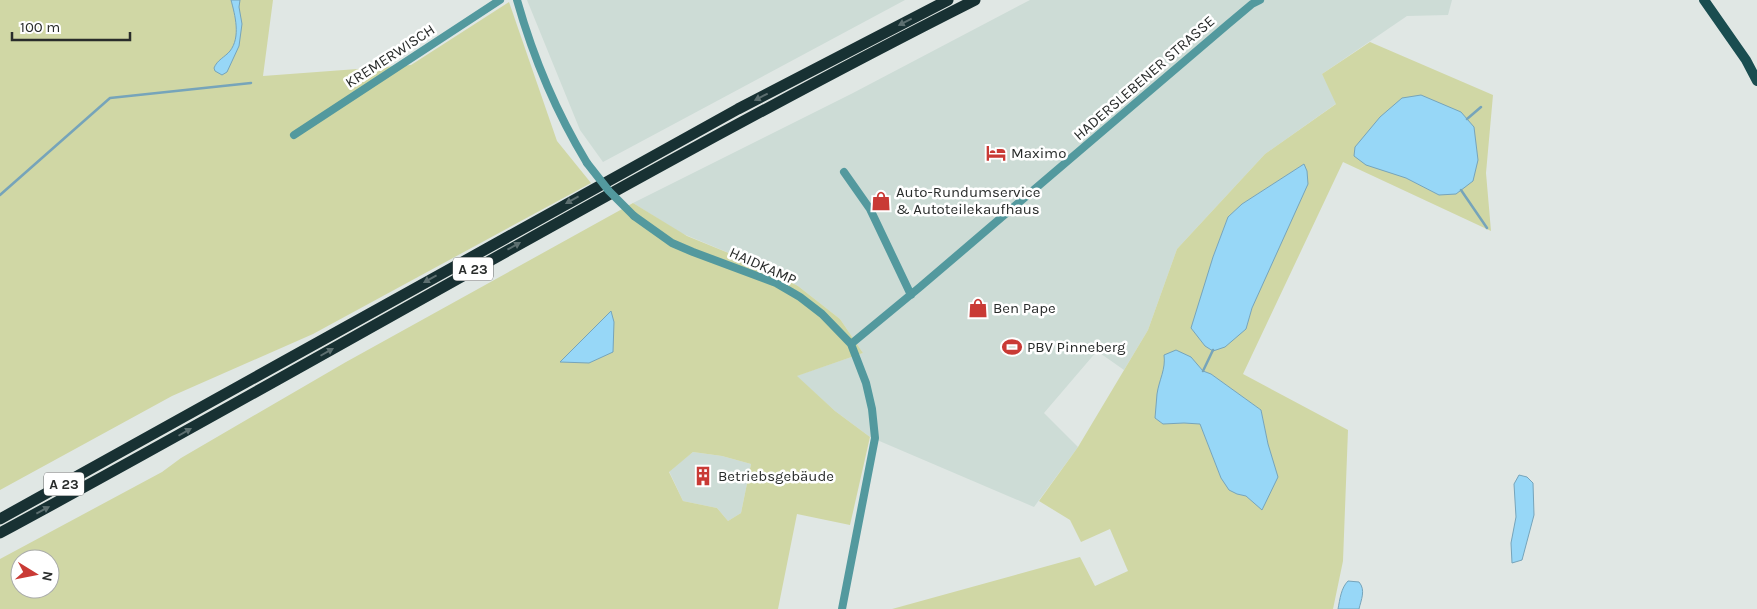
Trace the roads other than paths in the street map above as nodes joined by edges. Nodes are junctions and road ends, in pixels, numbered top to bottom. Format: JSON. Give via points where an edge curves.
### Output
{"nodes":[{"id":1,"x":500,"y":0,"type":"edge"},
{"id":2,"x":516,"y":0,"type":"edge"},
{"id":3,"x":948,"y":0,"type":"edge"},
{"id":4,"x":975,"y":0,"type":"edge"},
{"id":5,"x":1260,"y":0,"type":"edge"},
{"id":6,"x":1704,"y":0,"type":"edge"},
{"id":7,"x":1757,"y":81,"type":"edge"},
{"id":8,"x":294,"y":135,"type":"dead end"},
{"id":9,"x":844,"y":172,"type":"dead end"},
{"id":10,"x":911,"y":295,"type":"junction"},
{"id":11,"x":851,"y":344,"type":"junction"},
{"id":12,"x":0,"y":519,"type":"edge"},
{"id":13,"x":0,"y":533,"type":"edge"},
{"id":14,"x":842,"y":609,"type":"edge"}],
"edges":[{"from":1,"to":8,"type":"street","name":"KREMERWISCH"},
{"from":2,"to":11,"type":"street","name":"HAIDKAMP","bridge":true,"via":[[546,84],[569,133],[609,191],[634,216],[672,242],[800,297]]},
{"from":3,"to":12,"type":"highway","number":"A 23","one_way":true,"via":[[730,113]]},
{"from":13,"to":4,"type":"highway","number":"A 23","one_way":true,"via":[[748,118]]},
{"from":5,"to":10,"type":"street","name":"HADERSLEBENER STRASSE","via":[[1227,24]]},
{"from":6,"to":7,"type":"main road"},
{"from":9,"to":10,"type":"street","via":[[870,209]]},
{"from":10,"to":11,"type":"street","name":"HADERSLEBENER STRASSE"},
{"from":11,"to":14,"type":"street","name":"HAIDKAMP","via":[[866,383],[876,438]]}]}
